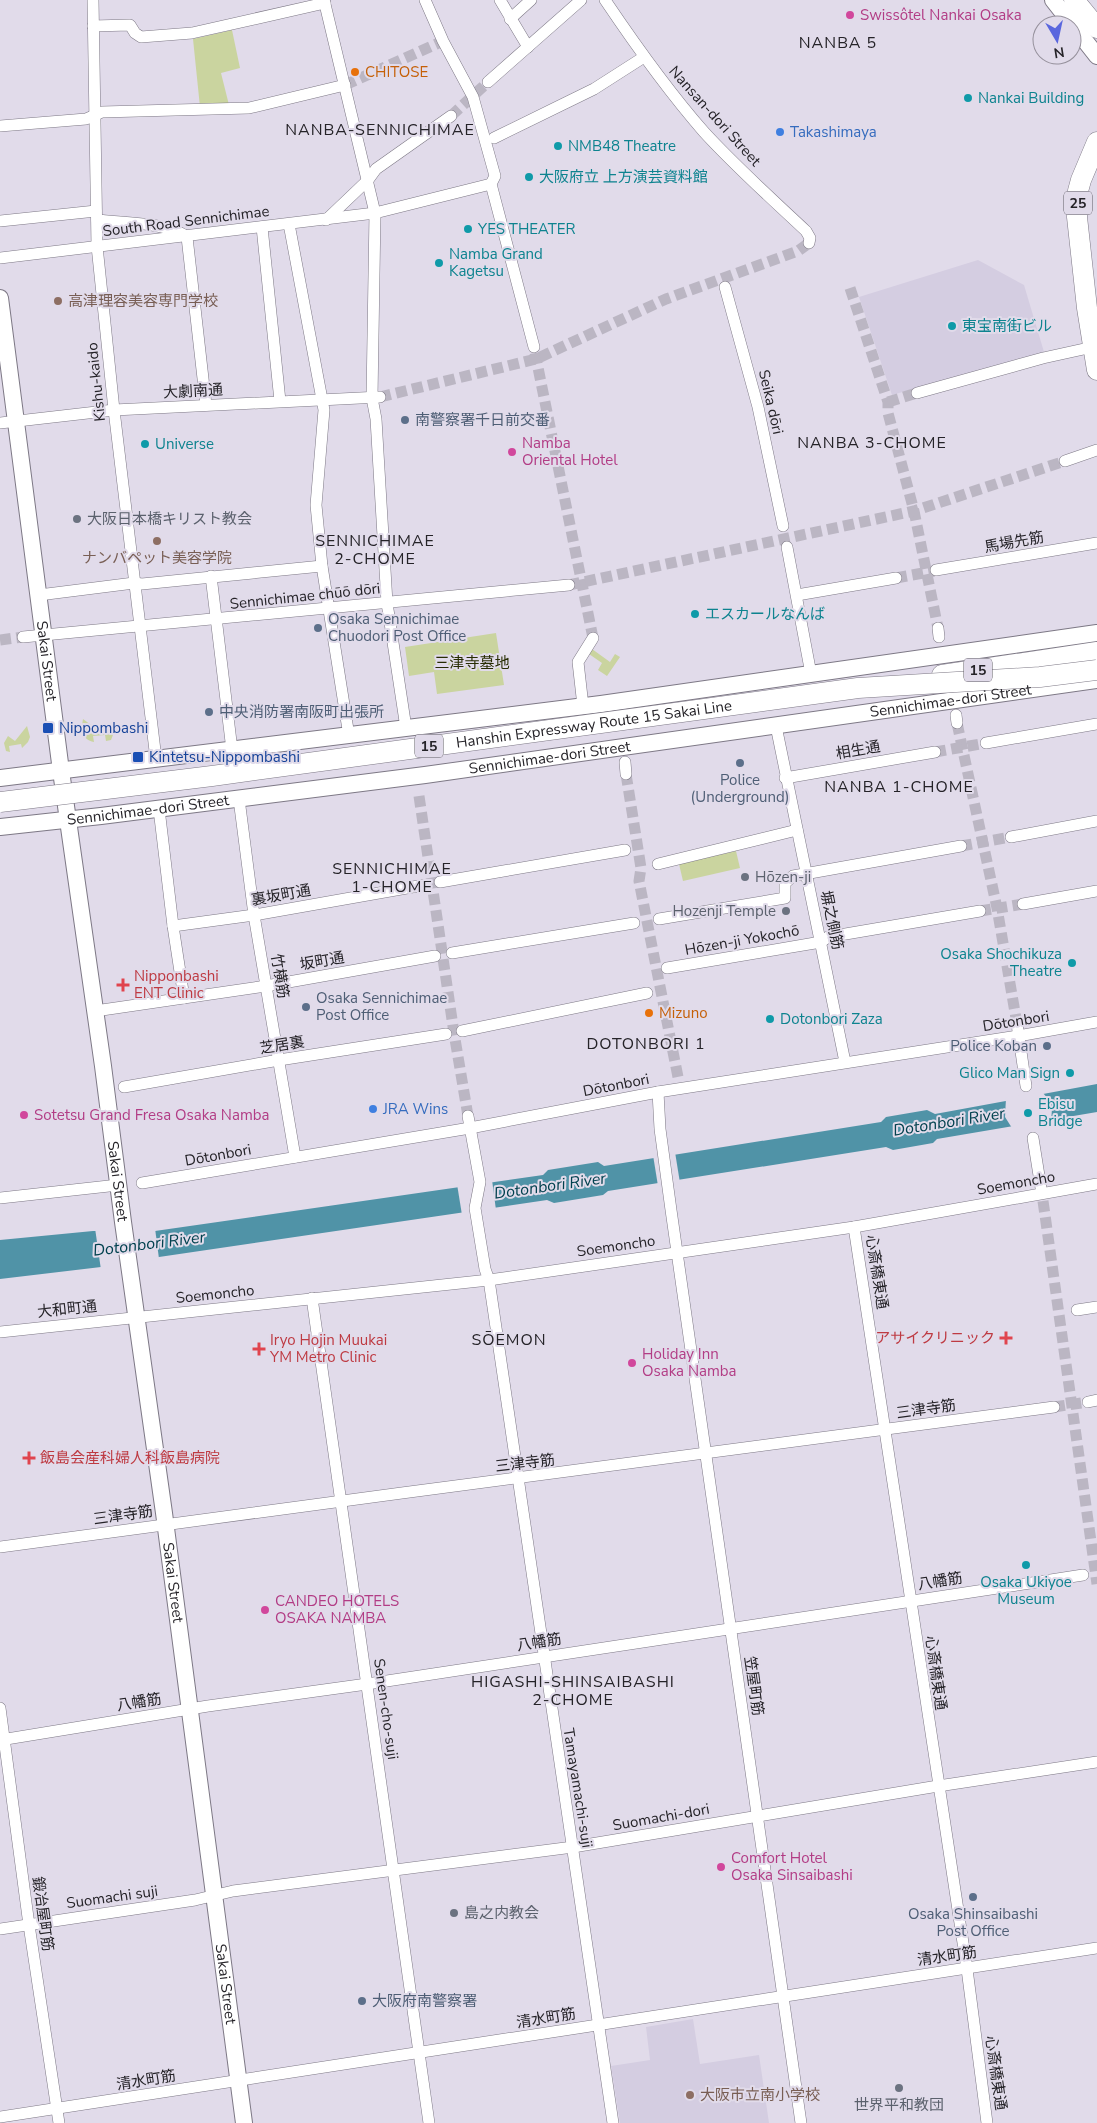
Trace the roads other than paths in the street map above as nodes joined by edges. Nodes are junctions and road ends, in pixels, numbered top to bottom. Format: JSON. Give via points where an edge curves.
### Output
{"nodes":[{"id":1,"x":93,"y":0,"type":"edge"},
{"id":2,"x":425,"y":0,"type":"edge"},
{"id":3,"x":500,"y":0,"type":"edge"},
{"id":4,"x":531,"y":0,"type":"edge"},
{"id":5,"x":581,"y":0,"type":"edge"},
{"id":6,"x":605,"y":0,"type":"edge"},
{"id":7,"x":1053,"y":0,"type":"edge"},
{"id":8,"x":1074,"y":0,"type":"edge"},
{"id":9,"x":324,"y":2,"type":"edge"},
{"id":10,"x":510,"y":19,"type":"junction"},
{"id":11,"x":94,"y":26,"type":"junction"},
{"id":12,"x":1097,"y":28,"type":"edge"},
{"id":13,"x":528,"y":47,"type":"junction"},
{"id":14,"x":1097,"y":56,"type":"edge"},
{"id":15,"x":644,"y":57,"type":"junction"},
{"id":16,"x":488,"y":82,"type":"tunnel mouth"},
{"id":17,"x":345,"y":86,"type":"junction"},
{"id":18,"x":94,"y":115,"type":"junction"},
{"id":19,"x":451,"y":116,"type":"tunnel mouth"},
{"id":20,"x":0,"y":126,"type":"edge"},
{"id":21,"x":494,"y":138,"type":"dead end"},
{"id":22,"x":1097,"y":142,"type":"edge"},
{"id":23,"x":368,"y":180,"type":"junction"},
{"id":24,"x":493,"y":180,"type":"junction"},
{"id":25,"x":375,"y":213,"type":"junction"},
{"id":26,"x":96,"y":216,"type":"junction"},
{"id":27,"x":326,"y":220,"type":"junction"},
{"id":28,"x":0,"y":221,"type":"edge"},
{"id":29,"x":289,"y":224,"type":"junction"},
{"id":30,"x":262,"y":228,"type":"junction"},
{"id":31,"x":187,"y":237,"type":"junction"},
{"id":32,"x":809,"y":243,"type":"dead end"},
{"id":33,"x":98,"y":246,"type":"junction"},
{"id":34,"x":0,"y":258,"type":"edge"},
{"id":35,"x":725,"y":287,"type":"dead end"},
{"id":36,"x":0,"y":298,"type":"edge"},
{"id":37,"x":1092,"y":307,"type":"edge"},
{"id":38,"x":534,"y":346,"type":"tunnel mouth"},
{"id":39,"x":1093,"y":347,"type":"junction"},
{"id":40,"x":1097,"y":370,"type":"edge"},
{"id":41,"x":917,"y":393,"type":"tunnel mouth"},
{"id":42,"x":376,"y":397,"type":"junction"},
{"id":43,"x":280,"y":401,"type":"junction"},
{"id":44,"x":321,"y":401,"type":"junction"},
{"id":45,"x":206,"y":405,"type":"junction"},
{"id":46,"x":114,"y":410,"type":"junction"},
{"id":47,"x":8,"y":423,"type":"edge"},
{"id":48,"x":1097,"y":450,"type":"edge"},
{"id":49,"x":1065,"y":461,"type":"tunnel mouth"},
{"id":50,"x":783,"y":526,"type":"dead end"},
{"id":51,"x":1097,"y":544,"type":"edge"},
{"id":52,"x":787,"y":548,"type":"dead end"},
{"id":53,"x":322,"y":566,"type":"junction"},
{"id":54,"x":936,"y":570,"type":"tunnel mouth"},
{"id":55,"x":211,"y":576,"type":"junction"},
{"id":56,"x":896,"y":578,"type":"tunnel mouth"},
{"id":57,"x":134,"y":583,"type":"junction"},
{"id":58,"x":569,"y":585,"type":"tunnel mouth"},
{"id":59,"x":38,"y":595,"type":"junction"},
{"id":60,"x":797,"y":595,"type":"junction"},
{"id":61,"x":388,"y":603,"type":"junction"},
{"id":62,"x":330,"y":609,"type":"junction"},
{"id":63,"x":217,"y":620,"type":"junction"},
{"id":64,"x":139,"y":626,"type":"junction"},
{"id":65,"x":1097,"y":633,"type":"edge"},
{"id":66,"x":44,"y":636,"type":"junction"},
{"id":67,"x":23,"y":637,"type":"tunnel mouth"},
{"id":68,"x":593,"y":638,"type":"tunnel mouth"},
{"id":69,"x":1097,"y":652,"type":"edge"},
{"id":70,"x":1097,"y":670,"type":"edge"},
{"id":71,"x":811,"y":674,"type":"junction"},
{"id":72,"x":1097,"y":680,"type":"edge"},
{"id":73,"x":858,"y":688,"type":"junction"},
{"id":74,"x":583,"y":706,"type":"junction"},
{"id":75,"x":1097,"y":724,"type":"edge"},
{"id":76,"x":776,"y":726,"type":"junction"},
{"id":77,"x":406,"y":728,"type":"junction"},
{"id":78,"x":349,"y":736,"type":"junction"},
{"id":79,"x":986,"y":743,"type":"tunnel mouth"},
{"id":80,"x":232,"y":750,"type":"junction"},
{"id":81,"x":935,"y":752,"type":"tunnel mouth"},
{"id":82,"x":156,"y":759,"type":"junction"},
{"id":83,"x":61,"y":771,"type":"junction"},
{"id":84,"x":0,"y":778,"type":"edge"},
{"id":85,"x":786,"y":778,"type":"junction"},
{"id":86,"x":239,"y":799,"type":"junction"},
{"id":87,"x":0,"y":802,"type":"edge"},
{"id":88,"x":159,"y":809,"type":"junction"},
{"id":89,"x":68,"y":819,"type":"junction"},
{"id":90,"x":1097,"y":821,"type":"edge"},
{"id":91,"x":0,"y":827,"type":"edge"},
{"id":92,"x":797,"y":830,"type":"junction"},
{"id":93,"x":1011,"y":837,"type":"tunnel mouth"},
{"id":94,"x":961,"y":846,"type":"tunnel mouth"},
{"id":95,"x":625,"y":850,"type":"dead end"},
{"id":96,"x":658,"y":864,"type":"dead end"},
{"id":97,"x":807,"y":874,"type":"junction"},
{"id":98,"x":440,"y":882,"type":"dead end"},
{"id":99,"x":424,"y":885,"type":"dead end"},
{"id":100,"x":1097,"y":891,"type":"edge"},
{"id":101,"x":1023,"y":904,"type":"tunnel mouth"},
{"id":102,"x":980,"y":911,"type":"tunnel mouth"},
{"id":103,"x":254,"y":915,"type":"junction"},
{"id":104,"x":659,"y":919,"type":"dead end"},
{"id":105,"x":634,"y":923,"type":"dead end"},
{"id":106,"x":173,"y":926,"type":"junction"},
{"id":107,"x":822,"y":942,"type":"junction"},
{"id":108,"x":452,"y":953,"type":"dead end"},
{"id":109,"x":435,"y":956,"type":"dead end"},
{"id":110,"x":667,"y":968,"type":"dead end"},
{"id":111,"x":266,"y":986,"type":"junction"},
{"id":112,"x":647,"y":992,"type":"dead end"},
{"id":113,"x":184,"y":998,"type":"junction"},
{"id":114,"x":95,"y":1011,"type":"junction"},
{"id":115,"x":1097,"y":1022,"type":"edge"},
{"id":116,"x":1017,"y":1024,"type":"tunnel mouth"},
{"id":117,"x":462,"y":1031,"type":"dead end"},
{"id":118,"x":446,"y":1034,"type":"dead end"},
{"id":119,"x":1018,"y":1036,"type":"junction"},
{"id":120,"x":279,"y":1060,"type":"junction"},
{"id":121,"x":845,"y":1062,"type":"junction"},
{"id":122,"x":1026,"y":1086,"type":"dead end"},
{"id":123,"x":124,"y":1087,"type":"dead end"},
{"id":124,"x":658,"y":1092,"type":"junction"},
{"id":125,"x":468,"y":1116,"type":"tunnel mouth"},
{"id":126,"x":470,"y":1128,"type":"junction"},
{"id":127,"x":1034,"y":1138,"type":"dead end"},
{"id":128,"x":295,"y":1157,"type":"junction"},
{"id":129,"x":142,"y":1183,"type":"dead end"},
{"id":130,"x":1097,"y":1184,"type":"edge"},
{"id":131,"x":118,"y":1185,"type":"junction"},
{"id":132,"x":1041,"y":1188,"type":"tunnel mouth"},
{"id":133,"x":0,"y":1198,"type":"edge"},
{"id":134,"x":854,"y":1227,"type":"junction"},
{"id":135,"x":678,"y":1253,"type":"junction"},
{"id":136,"x":489,"y":1280,"type":"junction"},
{"id":137,"x":312,"y":1298,"type":"junction"},
{"id":138,"x":1097,"y":1307,"type":"edge"},
{"id":139,"x":1077,"y":1310,"type":"dead end"},
{"id":140,"x":137,"y":1318,"type":"junction"},
{"id":141,"x":0,"y":1332,"type":"edge"},
{"id":142,"x":1054,"y":1407,"type":"tunnel mouth"},
{"id":143,"x":886,"y":1430,"type":"junction"},
{"id":144,"x":706,"y":1454,"type":"junction"},
{"id":145,"x":518,"y":1479,"type":"junction"},
{"id":146,"x":343,"y":1501,"type":"junction"},
{"id":147,"x":165,"y":1524,"type":"junction"},
{"id":148,"x":0,"y":1548,"type":"edge"},
{"id":149,"x":1083,"y":1575,"type":"dead end"},
{"id":150,"x":911,"y":1600,"type":"junction"},
{"id":151,"x":730,"y":1628,"type":"junction"},
{"id":152,"x":544,"y":1657,"type":"junction"},
{"id":153,"x":367,"y":1684,"type":"junction"},
{"id":154,"x":0,"y":1708,"type":"edge"},
{"id":155,"x":189,"y":1709,"type":"junction"},
{"id":156,"x":2,"y":1740,"type":"edge"},
{"id":157,"x":1097,"y":1762,"type":"edge"},
{"id":158,"x":938,"y":1786,"type":"junction"},
{"id":159,"x":757,"y":1816,"type":"junction"},
{"id":160,"x":573,"y":1847,"type":"junction"},
{"id":161,"x":393,"y":1871,"type":"junction"},
{"id":162,"x":214,"y":1897,"type":"junction"},
{"id":163,"x":29,"y":1924,"type":"junction"},
{"id":164,"x":0,"y":1929,"type":"edge"},
{"id":165,"x":1097,"y":1948,"type":"edge"},
{"id":166,"x":967,"y":1969,"type":"junction"},
{"id":167,"x":783,"y":1997,"type":"junction"},
{"id":168,"x":599,"y":2026,"type":"junction"},
{"id":169,"x":419,"y":2054,"type":"junction"},
{"id":170,"x":238,"y":2080,"type":"junction"},
{"id":171,"x":57,"y":2109,"type":"junction"},
{"id":172,"x":0,"y":2117,"type":"edge"},
{"id":173,"x":59,"y":2123,"type":"edge"},
{"id":174,"x":244,"y":2123,"type":"edge"},
{"id":175,"x":429,"y":2123,"type":"edge"},
{"id":176,"x":613,"y":2123,"type":"edge"},
{"id":177,"x":801,"y":2123,"type":"edge"},
{"id":178,"x":987,"y":2123,"type":"edge"}],
"edges":[{"from":1,"to":11,"type":"street","name":"Kishu-kaido"},
{"from":2,"to":24,"type":"street","via":[[473,97]]},
{"from":3,"to":10,"type":"street"},
{"from":4,"to":10,"type":"street"},
{"from":5,"to":13,"type":"street"},
{"from":6,"to":15,"type":"street","name":"Nansan-dori Street"},
{"from":7,"to":14,"type":"main road"},
{"from":8,"to":12,"type":"highway"},
{"from":9,"to":11,"type":"street","via":[[192,33],[141,37],[130,26]]},
{"from":9,"to":17,"type":"street"},
{"from":10,"to":13,"type":"street"},
{"from":11,"to":18,"type":"street","name":"Kishu-kaido"},
{"from":13,"to":16,"type":"street"},
{"from":15,"to":21,"type":"street","via":[[594,89]]},
{"from":15,"to":32,"type":"street","name":"Nansan-dori Street","via":[[730,160],[806,231]]},
{"from":17,"to":18,"type":"street","via":[[249,108],[102,112]]},
{"from":17,"to":23,"type":"street"},
{"from":18,"to":20,"type":"street","via":[[86,119]]},
{"from":18,"to":26,"type":"street","name":"Kishu-kaido"},
{"from":19,"to":23,"type":"street","via":[[376,169]]},
{"from":22,"to":37,"type":"highway","number":"25","via":[[1078,191],[1077,216]]},
{"from":23,"to":25,"type":"street"},
{"from":23,"to":27,"type":"street"},
{"from":24,"to":25,"type":"street","name":"South Road Sennichimae"},
{"from":24,"to":38,"type":"street"},
{"from":25,"to":27,"type":"street","name":"South Road Sennichimae"},
{"from":25,"to":42,"type":"street"},
{"from":26,"to":28,"type":"street"},
{"from":26,"to":31,"type":"street","via":[[160,227],[181,232]]},
{"from":26,"to":33,"type":"street","name":"Kishu-kaido"},
{"from":27,"to":29,"type":"street","name":"South Road Sennichimae"},
{"from":29,"to":30,"type":"street","name":"South Road Sennichimae"},
{"from":29,"to":44,"type":"street"},
{"from":30,"to":31,"type":"street","name":"South Road Sennichimae"},
{"from":30,"to":43,"type":"street"},
{"from":31,"to":33,"type":"street","name":"South Road Sennichimae"},
{"from":31,"to":45,"type":"street"},
{"from":33,"to":34,"type":"street","name":"South Road Sennichimae"},
{"from":33,"to":46,"type":"street","name":"Kishu-kaido"},
{"from":35,"to":50,"type":"street","name":"Seika dōri","via":[[758,407]]},
{"from":36,"to":47,"type":"main road","name":"Sakai Street"},
{"from":37,"to":39,"type":"highway","number":"25"},
{"from":39,"to":40,"type":"highway","number":"25"},
{"from":39,"to":41,"type":"street"},
{"from":42,"to":44,"type":"street","name":"大劇南通"},
{"from":42,"to":61,"type":"street"},
{"from":43,"to":44,"type":"street","name":"大劇南通"},
{"from":43,"to":45,"type":"street","name":"大劇南通"},
{"from":44,"to":53,"type":"street","via":[[324,410],[316,505]]},
{"from":45,"to":46,"type":"street","name":"大劇南通"},
{"from":46,"to":47,"type":"street","name":"大劇南通"},
{"from":46,"to":57,"type":"street","name":"Kishu-kaido"},
{"from":47,"to":59,"type":"main road","name":"Sakai Street"},
{"from":48,"to":49,"type":"street"},
{"from":51,"to":54,"type":"street","name":"馬場先筋"},
{"from":52,"to":60,"type":"street"},
{"from":53,"to":55,"type":"street"},
{"from":53,"to":62,"type":"street"},
{"from":55,"to":57,"type":"street"},
{"from":55,"to":63,"type":"street"},
{"from":56,"to":60,"type":"street"},
{"from":57,"to":59,"type":"street"},
{"from":57,"to":64,"type":"street","name":"Kishu-kaido"},
{"from":58,"to":61,"type":"street","name":"Sennichimae chūō dōri"},
{"from":59,"to":66,"type":"main road","name":"Sakai Street"},
{"from":60,"to":71,"type":"street"},
{"from":61,"to":62,"type":"street","name":"Sennichimae chūō dōri"},
{"from":61,"to":77,"type":"street"},
{"from":62,"to":63,"type":"street","name":"Sennichimae chūō dōri"},
{"from":62,"to":78,"type":"street"},
{"from":63,"to":64,"type":"street","name":"Sennichimae chūō dōri"},
{"from":63,"to":80,"type":"street"},
{"from":64,"to":66,"type":"street","name":"Sennichimae chūō dōri"},
{"from":64,"to":82,"type":"street","name":"Kishu-kaido"},
{"from":65,"to":71,"type":"main road"},
{"from":66,"to":67,"type":"street","name":"Sennichimae chūō dōri"},
{"from":66,"to":83,"type":"main road","name":"Sakai Street"},
{"from":68,"to":74,"type":"street","via":[[578,662]]},
{"from":69,"to":73,"type":"highway","name":"Hanshin Expressway Route 15 Sakai Line","number":"15","bridge":true},
{"from":70,"to":73,"type":"highway","bridge":true,"via":[[1040,677]]},
{"from":71,"to":74,"type":"main road"},
{"from":72,"to":76,"type":"main road","name":"Sennichimae-dori Street"},
{"from":73,"to":87,"type":"highway","name":"Hanshin Expressway Route 15 Sakai Line","number":"15","bridge":true},
{"from":74,"to":77,"type":"main road"},
{"from":75,"to":79,"type":"street"},
{"from":76,"to":85,"type":"street","name":"塀之側筋"},
{"from":76,"to":86,"type":"main road","name":"Sennichimae-dori Street"},
{"from":77,"to":78,"type":"main road"},
{"from":78,"to":80,"type":"main road"},
{"from":80,"to":82,"type":"main road"},
{"from":81,"to":85,"type":"street","name":"相生通"},
{"from":82,"to":83,"type":"main road"},
{"from":83,"to":84,"type":"main road"},
{"from":83,"to":89,"type":"main road","name":"Sakai Street"},
{"from":85,"to":92,"type":"street","name":"塀之側筋"},
{"from":86,"to":88,"type":"main road","name":"Sennichimae-dori Street"},
{"from":86,"to":103,"type":"street","name":"竹横筋"},
{"from":88,"to":89,"type":"main road","name":"Sennichimae-dori Street"},
{"from":88,"to":106,"type":"street"},
{"from":89,"to":91,"type":"main road","name":"Sennichimae-dori Street"},
{"from":89,"to":114,"type":"main road","name":"Sakai Street"},
{"from":90,"to":93,"type":"street"},
{"from":92,"to":96,"type":"street"},
{"from":92,"to":97,"type":"street","name":"塀之側筋"},
{"from":94,"to":97,"type":"street"},
{"from":95,"to":98,"type":"street"},
{"from":97,"to":104,"type":"street","via":[[787,880],[785,898]]},
{"from":97,"to":107,"type":"street","name":"塀之側筋"},
{"from":99,"to":103,"type":"street","name":"裏坂町通"},
{"from":100,"to":101,"type":"street"},
{"from":102,"to":107,"type":"street","name":"Hōzen-ji Yokochō","via":[[828,936]]},
{"from":103,"to":106,"type":"street","name":"裏坂町通"},
{"from":103,"to":111,"type":"street","name":"竹横筋"},
{"from":105,"to":108,"type":"street"},
{"from":106,"to":113,"type":"street"},
{"from":107,"to":110,"type":"street","name":"Hōzen-ji Yokochō"},
{"from":107,"to":121,"type":"street","name":"塀之側筋"},
{"from":109,"to":111,"type":"street","name":"坂町通"},
{"from":111,"to":113,"type":"street","name":"坂町通"},
{"from":111,"to":120,"type":"street","name":"竹横筋"},
{"from":112,"to":117,"type":"street"},
{"from":113,"to":114,"type":"street","name":"坂町通"},
{"from":114,"to":131,"type":"main road","name":"Sakai Street"},
{"from":115,"to":119,"type":"street","name":"Dōtonbori"},
{"from":116,"to":119,"type":"street"},
{"from":118,"to":120,"type":"street","name":"芝居裏"},
{"from":119,"to":121,"type":"street","name":"Dōtonbori"},
{"from":119,"to":122,"type":"street"},
{"from":120,"to":123,"type":"street","name":"芝居裏"},
{"from":120,"to":128,"type":"street","name":"竹横筋"},
{"from":121,"to":124,"type":"street","name":"Dōtonbori","via":[[680,1083]]},
{"from":124,"to":126,"type":"street","name":"Dōtonbori"},
{"from":124,"to":135,"type":"street","name":"笠屋町筋","via":[[660,1129]]},
{"from":125,"to":126,"type":"street","name":"Tamayamachi-suji"},
{"from":126,"to":128,"type":"street","name":"Dōtonbori"},
{"from":126,"to":136,"type":"street","name":"Tamayamachi-suji","via":[[480,1182],[475,1208]]},
{"from":127,"to":132,"type":"street"},
{"from":128,"to":129,"type":"street","name":"Dōtonbori"},
{"from":130,"to":134,"type":"street","name":"Soemoncho"},
{"from":131,"to":133,"type":"street"},
{"from":131,"to":140,"type":"main road","name":"Sakai Street"},
{"from":134,"to":135,"type":"street","name":"Soemoncho"},
{"from":134,"to":143,"type":"street","name":"心斎橋東通"},
{"from":135,"to":136,"type":"street","name":"Soemoncho"},
{"from":135,"to":144,"type":"street","name":"笠屋町筋"},
{"from":136,"to":137,"type":"street","name":"Soemoncho"},
{"from":136,"to":145,"type":"street","name":"Tamayamachi-suji"},
{"from":137,"to":140,"type":"street","name":"Soemoncho"},
{"from":137,"to":146,"type":"street","name":"Senen-cho-suji"},
{"from":138,"to":139,"type":"street"},
{"from":140,"to":141,"type":"street","name":"大和町通"},
{"from":140,"to":147,"type":"main road","name":"Sakai Street"},
{"from":142,"to":143,"type":"street","name":"三津寺筋"},
{"from":143,"to":144,"type":"street","name":"三津寺筋"},
{"from":143,"to":150,"type":"street","name":"心斎橋東通"},
{"from":144,"to":145,"type":"street","name":"三津寺筋"},
{"from":144,"to":151,"type":"street","name":"笠屋町筋"},
{"from":145,"to":146,"type":"street","name":"三津寺筋"},
{"from":145,"to":152,"type":"street","name":"Tamayamachi-suji"},
{"from":146,"to":147,"type":"street","name":"三津寺筋"},
{"from":146,"to":153,"type":"street","name":"Senen-cho-suji"},
{"from":147,"to":148,"type":"street","name":"三津寺筋"},
{"from":147,"to":155,"type":"main road","name":"Sakai Street"},
{"from":149,"to":150,"type":"street","name":"八幡筋"},
{"from":150,"to":151,"type":"street","name":"八幡筋"},
{"from":150,"to":158,"type":"street","name":"心斎橋東通"},
{"from":151,"to":152,"type":"street","name":"八幡筋"},
{"from":151,"to":159,"type":"street","name":"笠屋町筋"},
{"from":152,"to":153,"type":"street","name":"八幡筋"},
{"from":152,"to":160,"type":"street","name":"Tamayamachi-suji"},
{"from":153,"to":155,"type":"street","name":"八幡筋"},
{"from":153,"to":161,"type":"street","name":"Senen-cho-suji"},
{"from":154,"to":156,"type":"street","name":"鍛冶屋町筋"},
{"from":155,"to":156,"type":"street","name":"八幡筋"},
{"from":155,"to":162,"type":"main road","name":"Sakai Street"},
{"from":156,"to":163,"type":"street","name":"鍛冶屋町筋"},
{"from":157,"to":158,"type":"street","name":"Suomachi-dori"},
{"from":158,"to":159,"type":"street","name":"Suomachi-dori"},
{"from":158,"to":166,"type":"street","name":"心斎橋東通"},
{"from":159,"to":160,"type":"street","name":"Suomachi-dori"},
{"from":159,"to":167,"type":"street","name":"笠屋町筋"},
{"from":160,"to":161,"type":"street","name":"Suomachi-dori"},
{"from":160,"to":168,"type":"street","name":"Tamayamachi-suji"},
{"from":161,"to":162,"type":"street","name":"Suomachi suji","via":[[233,1891]]},
{"from":161,"to":169,"type":"street","name":"Senen-cho-suji"},
{"from":162,"to":163,"type":"street","name":"Suomachi suji"},
{"from":162,"to":170,"type":"main road","name":"Sakai Street"},
{"from":163,"to":164,"type":"street","name":"Suomachi suji"},
{"from":163,"to":171,"type":"street","name":"鍛冶屋町筋"},
{"from":165,"to":166,"type":"street","name":"清水町筋"},
{"from":166,"to":167,"type":"street","name":"清水町筋"},
{"from":166,"to":178,"type":"street","name":"心斎橋東通"},
{"from":167,"to":168,"type":"street","name":"清水町筋"},
{"from":167,"to":177,"type":"street","name":"笠屋町筋"},
{"from":168,"to":169,"type":"street","name":"清水町筋"},
{"from":168,"to":176,"type":"street","name":"Tamayamachi-suji"},
{"from":169,"to":170,"type":"street","name":"清水町筋"},
{"from":169,"to":175,"type":"street","name":"Senen-cho-suji"},
{"from":170,"to":171,"type":"street","name":"清水町筋"},
{"from":170,"to":174,"type":"main road","name":"Sakai Street"},
{"from":171,"to":172,"type":"street","name":"清水町筋"},
{"from":171,"to":173,"type":"street","name":"鍛冶屋町筋"}]}
